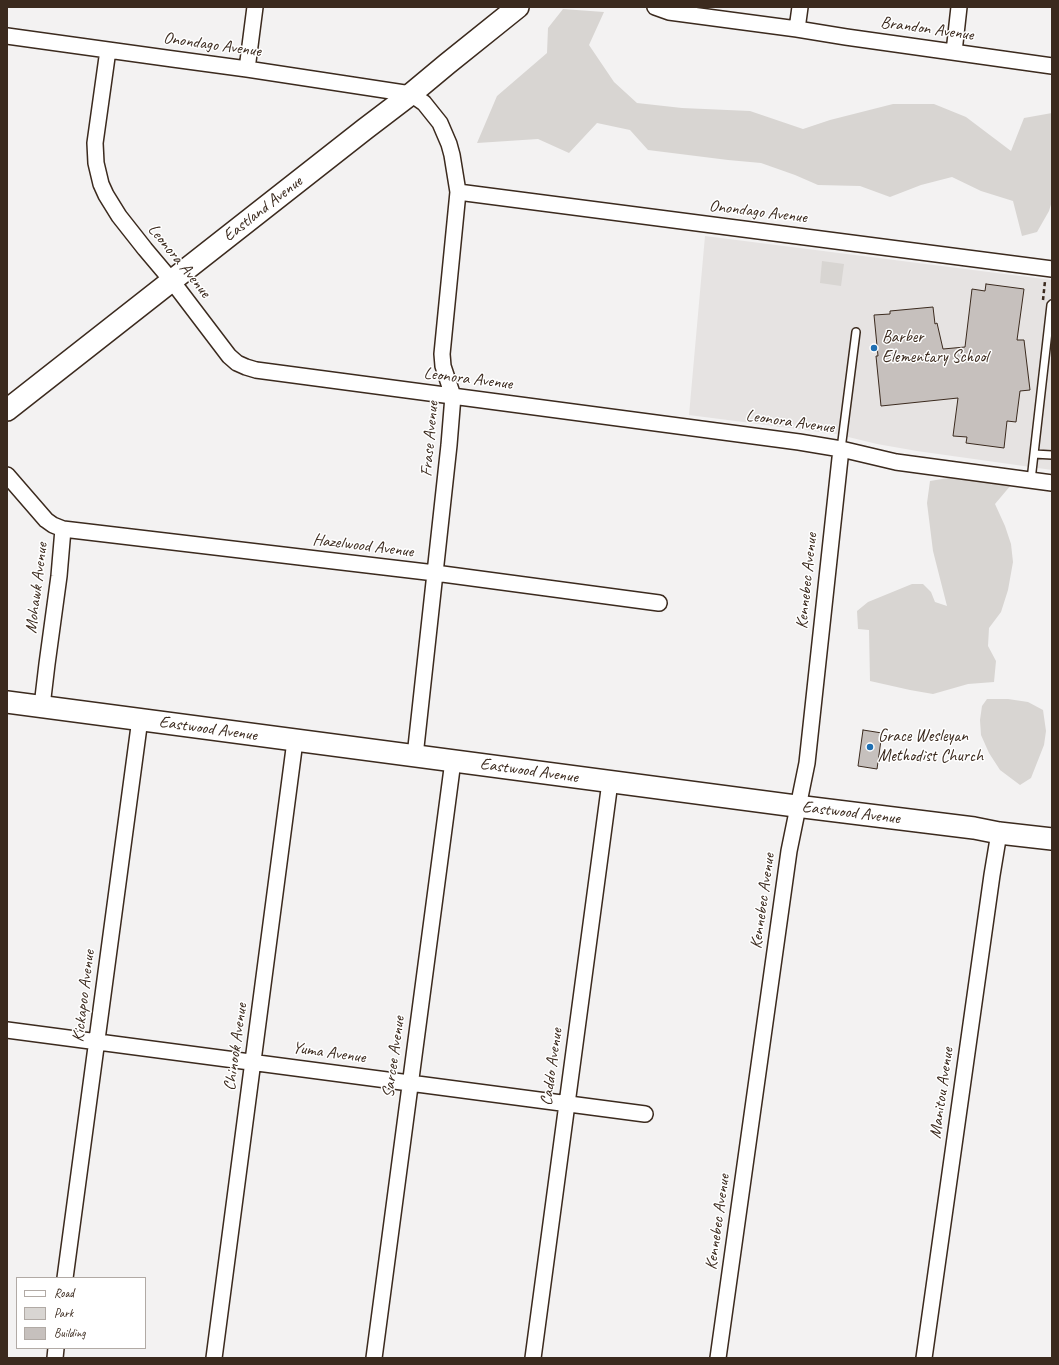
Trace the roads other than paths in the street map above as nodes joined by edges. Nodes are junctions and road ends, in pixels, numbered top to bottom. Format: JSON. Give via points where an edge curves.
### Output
{"nodes":[{"id":1,"x":255,"y":7,"type":"edge"},
{"id":2,"x":518,"y":7,"type":"edge"},
{"id":3,"x":655,"y":7,"type":"edge"},
{"id":4,"x":800,"y":7,"type":"edge"},
{"id":5,"x":959,"y":7,"type":"edge"},
{"id":6,"x":797,"y":29,"type":"junction"},
{"id":7,"x":7,"y":36,"type":"edge"},
{"id":8,"x":108,"y":50,"type":"junction"},
{"id":9,"x":954,"y":52,"type":"junction"},
{"id":10,"x":1052,"y":66,"type":"edge"},
{"id":11,"x":247,"y":68,"type":"junction"},
{"id":12,"x":411,"y":94,"type":"junction"},
{"id":13,"x":458,"y":192,"type":"junction"},
{"id":14,"x":1049,"y":275,"type":"edge"},
{"id":15,"x":172,"y":281,"type":"junction"},
{"id":16,"x":1051,"y":305,"type":"edge"},
{"id":17,"x":856,"y":332,"type":"dead end"},
{"id":18,"x":453,"y":396,"type":"junction"},
{"id":19,"x":7,"y":410,"type":"edge"},
{"id":20,"x":841,"y":449,"type":"junction"},
{"id":21,"x":1034,"y":454,"type":"junction"},
{"id":22,"x":1052,"y":456,"type":"edge"},
{"id":23,"x":7,"y":475,"type":"edge"},
{"id":24,"x":1030,"y":480,"type":"junction"},
{"id":25,"x":1052,"y":482,"type":"edge"},
{"id":26,"x":63,"y":529,"type":"junction"},
{"id":27,"x":435,"y":574,"type":"junction"},
{"id":28,"x":659,"y":603,"type":"dead end"},
{"id":29,"x":7,"y":702,"type":"edge"},
{"id":30,"x":42,"y":706,"type":"junction"},
{"id":31,"x":140,"y":720,"type":"junction"},
{"id":32,"x":295,"y":741,"type":"junction"},
{"id":33,"x":416,"y":756,"type":"junction"},
{"id":34,"x":453,"y":761,"type":"junction"},
{"id":35,"x":610,"y":782,"type":"junction"},
{"id":36,"x":798,"y":806,"type":"junction"},
{"id":37,"x":999,"y":833,"type":"junction"},
{"id":38,"x":1052,"y":839,"type":"edge"},
{"id":39,"x":7,"y":1030,"type":"edge"},
{"id":40,"x":98,"y":1042,"type":"junction"},
{"id":41,"x":254,"y":1062,"type":"junction"},
{"id":42,"x":410,"y":1083,"type":"junction"},
{"id":43,"x":567,"y":1103,"type":"junction"},
{"id":44,"x":645,"y":1114,"type":"dead end"},
{"id":45,"x":65,"y":1277,"type":"edge"},
{"id":46,"x":214,"y":1358,"type":"edge"},
{"id":47,"x":374,"y":1358,"type":"edge"},
{"id":48,"x":533,"y":1358,"type":"edge"},
{"id":49,"x":718,"y":1358,"type":"edge"},
{"id":50,"x":924,"y":1358,"type":"edge"}],
"edges":[{"from":1,"to":11,"type":"street"},
{"from":2,"to":12,"type":"street","name":"Eastland Avenue"},
{"from":3,"to":6,"type":"street","name":"Brandon Avenue","via":[[669,12]]},
{"from":4,"to":6,"type":"street"},
{"from":5,"to":9,"type":"street"},
{"from":6,"to":9,"type":"street","name":"Brandon Avenue"},
{"from":7,"to":8,"type":"street","name":"Onondago Avenue"},
{"from":8,"to":11,"type":"street","name":"Onondago Avenue"},
{"from":8,"to":15,"type":"street","name":"Leonora Avenue","via":[[95,143],[101,184],[119,216]]},
{"from":9,"to":10,"type":"street","name":"Brandon Avenue"},
{"from":11,"to":12,"type":"street","name":"Onondago Avenue"},
{"from":12,"to":13,"type":"street","name":"Frase Avenue","via":[[428,107],[440,123],[452,155]]},
{"from":12,"to":15,"type":"street","name":"Eastland Avenue"},
{"from":13,"to":14,"type":"street","name":"Onondago Avenue"},
{"from":13,"to":18,"type":"street","name":"Frase Avenue","via":[[442,354],[442,366]]},
{"from":15,"to":18,"type":"street","name":"Leonora Avenue","via":[[229,356],[246,367]]},
{"from":15,"to":19,"type":"street","name":"Eastland Avenue"},
{"from":16,"to":21,"type":"lane"},
{"from":17,"to":20,"type":"lane"},
{"from":18,"to":20,"type":"street","name":"Leonora Avenue"},
{"from":18,"to":27,"type":"street","name":"Frase Avenue"},
{"from":20,"to":24,"type":"street","name":"Leonora Avenue","via":[[896,462]]},
{"from":20,"to":36,"type":"street","name":"Kennebec Avenue","via":[[807,763]]},
{"from":21,"to":22,"type":"lane"},
{"from":21,"to":24,"type":"lane"},
{"from":23,"to":26,"type":"street","name":"Mohawk Avenue","via":[[46,520]]},
{"from":24,"to":25,"type":"street","name":"Leonora Avenue"},
{"from":26,"to":27,"type":"street","name":"Hazelwood Avenue"},
{"from":26,"to":30,"type":"street","name":"Mohawk Avenue"},
{"from":27,"to":28,"type":"street","name":"Hazelwood Avenue"},
{"from":27,"to":33,"type":"street","name":"Frase Avenue"},
{"from":29,"to":30,"type":"street","name":"Eastwood Avenue"},
{"from":30,"to":31,"type":"street","name":"Eastwood Avenue"},
{"from":31,"to":32,"type":"street","name":"Eastwood Avenue"},
{"from":31,"to":40,"type":"street","name":"Kickapoo Avenue"},
{"from":32,"to":33,"type":"street","name":"Eastwood Avenue"},
{"from":32,"to":41,"type":"street","name":"Chinook Avenue"},
{"from":33,"to":34,"type":"street","name":"Eastwood Avenue"},
{"from":34,"to":35,"type":"street","name":"Eastwood Avenue"},
{"from":34,"to":42,"type":"street","name":"Sarcee Avenue"},
{"from":35,"to":36,"type":"street","name":"Eastwood Avenue"},
{"from":35,"to":43,"type":"street","name":"Caddo Avenue"},
{"from":36,"to":37,"type":"street","name":"Eastwood Avenue"},
{"from":36,"to":49,"type":"street","name":"Kennebec Avenue","via":[[789,851]]},
{"from":37,"to":38,"type":"street","name":"Eastwood Avenue"},
{"from":37,"to":50,"type":"street","name":"Manitou Avenue"},
{"from":39,"to":40,"type":"street","name":"Yuma Avenue"},
{"from":40,"to":41,"type":"street","name":"Yuma Avenue"},
{"from":40,"to":45,"type":"street","name":"Kickapoo Avenue"},
{"from":41,"to":42,"type":"street","name":"Yuma Avenue"},
{"from":41,"to":46,"type":"street","name":"Chinook Avenue"},
{"from":42,"to":43,"type":"street","name":"Yuma Avenue"},
{"from":42,"to":47,"type":"street","name":"Sarcee Avenue"},
{"from":43,"to":44,"type":"street","name":"Yuma Avenue"},
{"from":43,"to":48,"type":"street","name":"Caddo Avenue"}]}
